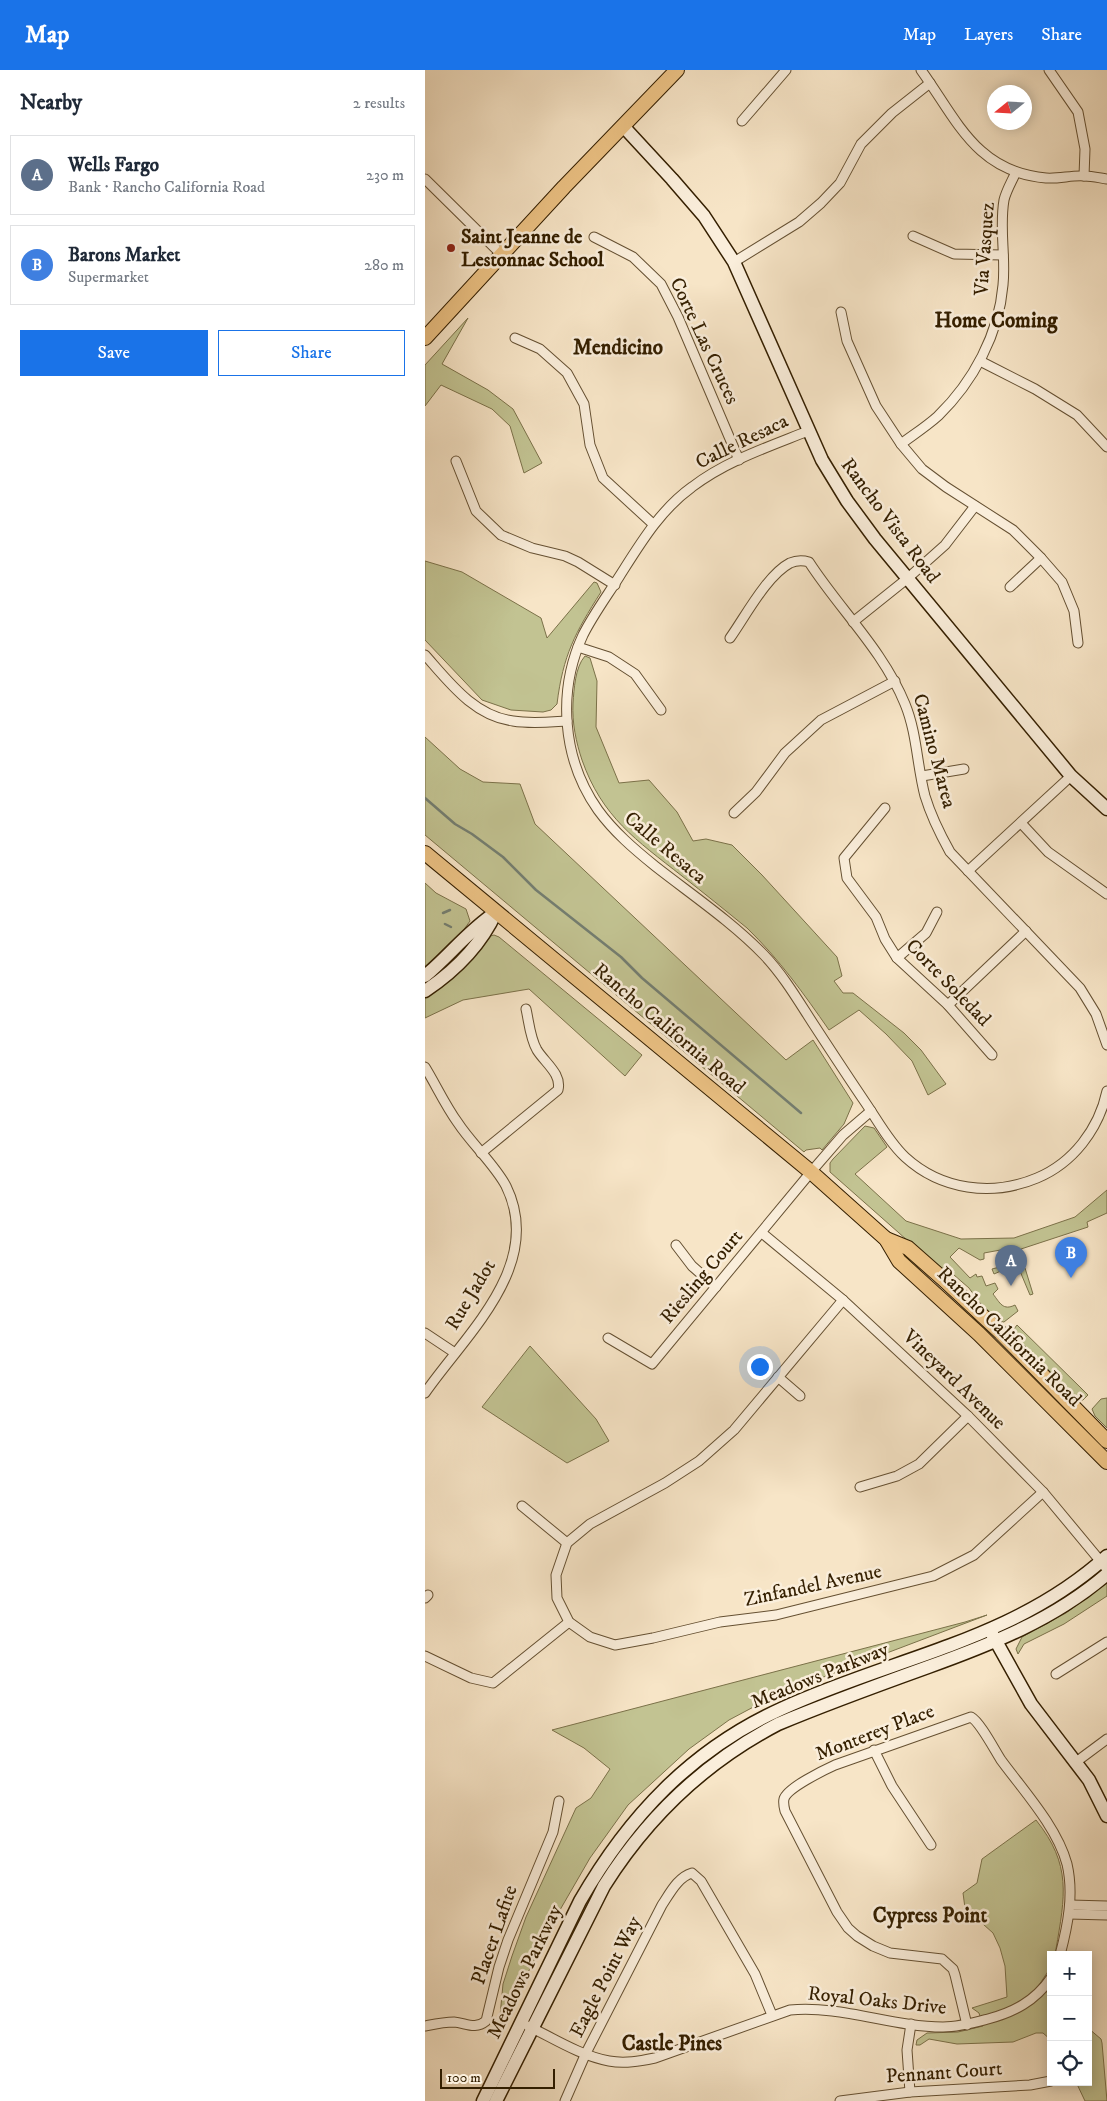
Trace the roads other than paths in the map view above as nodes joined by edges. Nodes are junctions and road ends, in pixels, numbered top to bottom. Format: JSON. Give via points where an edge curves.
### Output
{"nodes":[{"id":1,"x":677,"y":70,"type":"edge"},
{"id":2,"x":786,"y":70,"type":"edge"},
{"id":3,"x":921,"y":70,"type":"edge"},
{"id":4,"x":1049,"y":70,"type":"edge"},
{"id":5,"x":930,"y":83,"type":"junction"},
{"id":6,"x":742,"y":122,"type":"dead end"},
{"id":7,"x":623,"y":126,"type":"junction"},
{"id":8,"x":1016,"y":172,"type":"junction"},
{"id":9,"x":1084,"y":176,"type":"junction"},
{"id":10,"x":425,"y":178,"type":"edge"},
{"id":11,"x":1107,"y":179,"type":"edge"},
{"id":12,"x":913,"y":236,"type":"dead end"},
{"id":13,"x":594,"y":237,"type":"dead end"},
{"id":14,"x":502,"y":255,"type":"junction"},
{"id":15,"x":1003,"y":255,"type":"junction"},
{"id":16,"x":734,"y":262,"type":"junction"},
{"id":17,"x":841,"y":312,"type":"dead end"},
{"id":18,"x":425,"y":338,"type":"edge"},
{"id":19,"x":515,"y":338,"type":"dead end"},
{"id":20,"x":980,"y":361,"type":"junction"},
{"id":21,"x":807,"y":431,"type":"junction"},
{"id":22,"x":901,"y":444,"type":"junction"},
{"id":23,"x":1107,"y":447,"type":"edge"},
{"id":24,"x":739,"y":460,"type":"junction"},
{"id":25,"x":456,"y":461,"type":"dead end"},
{"id":26,"x":975,"y":506,"type":"junction"},
{"id":27,"x":653,"y":524,"type":"junction"},
{"id":28,"x":1041,"y":558,"type":"junction"},
{"id":29,"x":908,"y":578,"type":"junction"},
{"id":30,"x":615,"y":584,"type":"junction"},
{"id":31,"x":1010,"y":588,"type":"dead end"},
{"id":32,"x":853,"y":622,"type":"junction"},
{"id":33,"x":730,"y":638,"type":"dead end"},
{"id":34,"x":1078,"y":643,"type":"dead end"},
{"id":35,"x":578,"y":647,"type":"junction"},
{"id":36,"x":425,"y":655,"type":"edge"},
{"id":37,"x":895,"y":681,"type":"junction"},
{"id":38,"x":661,"y":710,"type":"dead end"},
{"id":39,"x":567,"y":722,"type":"junction"},
{"id":40,"x":964,"y":769,"type":"dead end"},
{"id":41,"x":922,"y":776,"type":"junction"},
{"id":42,"x":1071,"y":776,"type":"junction"},
{"id":43,"x":885,"y":808,"type":"dead end"},
{"id":44,"x":1107,"y":809,"type":"edge"},
{"id":45,"x":734,"y":813,"type":"dead end"},
{"id":46,"x":1021,"y":823,"type":"junction"},
{"id":47,"x":425,"y":853,"type":"edge"},
{"id":48,"x":968,"y":871,"type":"junction"},
{"id":49,"x":1107,"y":894,"type":"edge"},
{"id":50,"x":496,"y":912,"type":"junction"},
{"id":51,"x":937,"y":912,"type":"dead end"},
{"id":52,"x":1025,"y":931,"type":"junction"},
{"id":53,"x":897,"y":958,"type":"junction"},
{"id":54,"x":425,"y":976,"type":"edge"},
{"id":55,"x":425,"y":992,"type":"edge"},
{"id":56,"x":948,"y":1005,"type":"junction"},
{"id":57,"x":527,"y":1009,"type":"dead end"},
{"id":58,"x":1107,"y":1045,"type":"edge"},
{"id":59,"x":992,"y":1055,"type":"dead end"},
{"id":60,"x":425,"y":1067,"type":"edge"},
{"id":61,"x":1107,"y":1091,"type":"edge"},
{"id":62,"x":871,"y":1110,"type":"junction"},
{"id":63,"x":1104,"y":1113,"type":"edge"},
{"id":64,"x":481,"y":1153,"type":"junction"},
{"id":65,"x":811,"y":1172,"type":"junction"},
{"id":66,"x":762,"y":1233,"type":"junction"},
{"id":67,"x":886,"y":1239,"type":"junction"},
{"id":68,"x":676,"y":1245,"type":"dead end"},
{"id":69,"x":717,"y":1287,"type":"junction"},
{"id":70,"x":931,"y":1290,"type":"junction"},
{"id":71,"x":843,"y":1300,"type":"junction"},
{"id":72,"x":425,"y":1333,"type":"edge"},
{"id":73,"x":1001,"y":1333,"type":"junction"},
{"id":74,"x":608,"y":1338,"type":"dead end"},
{"id":75,"x":455,"y":1353,"type":"junction"},
{"id":76,"x":778,"y":1377,"type":"junction"},
{"id":77,"x":425,"y":1393,"type":"edge"},
{"id":78,"x":800,"y":1396,"type":"dead end"},
{"id":79,"x":968,"y":1416,"type":"junction"},
{"id":80,"x":1107,"y":1441,"type":"edge"},
{"id":81,"x":1107,"y":1462,"type":"edge"},
{"id":82,"x":860,"y":1487,"type":"dead end"},
{"id":83,"x":1043,"y":1492,"type":"junction"},
{"id":84,"x":522,"y":1506,"type":"dead end"},
{"id":85,"x":567,"y":1543,"type":"junction"},
{"id":86,"x":1105,"y":1562,"type":"edge"},
{"id":87,"x":1107,"y":1574,"type":"edge"},
{"id":88,"x":569,"y":1622,"type":"junction"},
{"id":89,"x":997,"y":1634,"type":"junction"},
{"id":90,"x":1107,"y":1642,"type":"edge"},
{"id":91,"x":425,"y":1656,"type":"edge"},
{"id":92,"x":1056,"y":1674,"type":"dead end"},
{"id":93,"x":1107,"y":1739,"type":"edge"},
{"id":94,"x":874,"y":1750,"type":"junction"},
{"id":95,"x":1079,"y":1760,"type":"junction"},
{"id":96,"x":1107,"y":1798,"type":"edge"},
{"id":97,"x":559,"y":1801,"type":"dead end"},
{"id":98,"x":1107,"y":1816,"type":"edge"},
{"id":99,"x":931,"y":1845,"type":"dead end"},
{"id":100,"x":1107,"y":1906,"type":"edge"},
{"id":101,"x":1069,"y":1909,"type":"junction"},
{"id":102,"x":1107,"y":1915,"type":"edge"},
{"id":103,"x":1062,"y":1951,"type":"edge"},
{"id":104,"x":1047,"y":1983,"type":"edge"},
{"id":105,"x":772,"y":2016,"type":"junction"},
{"id":106,"x":911,"y":2024,"type":"junction"},
{"id":107,"x":526,"y":2025,"type":"junction"},
{"id":108,"x":967,"y":2025,"type":"junction"},
{"id":109,"x":425,"y":2026,"type":"edge"},
{"id":110,"x":587,"y":2053,"type":"junction"},
{"id":111,"x":1047,"y":2082,"type":"edge"},
{"id":112,"x":910,"y":2092,"type":"junction"},
{"id":113,"x":483,"y":2101,"type":"edge"},
{"id":114,"x":496,"y":2101,"type":"edge"},
{"id":115,"x":565,"y":2101,"type":"edge"},
{"id":116,"x":840,"y":2101,"type":"edge"}],
"edges":[{"from":1,"to":7,"type":"main road"},
{"from":2,"to":6,"type":"street"},
{"from":3,"to":5,"type":"street"},
{"from":4,"to":9,"type":"street","via":[[1078,112],[1085,149]]},
{"from":5,"to":8,"type":"street","via":[[970,141],[992,161]]},
{"from":5,"to":16,"type":"street","via":[[892,113],[861,144],[840,182],[821,203],[799,222]]},
{"from":7,"to":14,"type":"main road"},
{"from":7,"to":16,"type":"main road","name":"Rancho Vista Road","via":[[704,216]]},
{"from":8,"to":9,"type":"street","via":[[1047,178]]},
{"from":8,"to":15,"type":"street","name":"Via Vasquez","via":[[1005,198],[1001,227]]},
{"from":9,"to":11,"type":"street"},
{"from":10,"to":14,"type":"street"},
{"from":12,"to":15,"type":"street","via":[[954,254]]},
{"from":13,"to":24,"type":"street","name":"Corte Las Cruces","via":[[633,257],[661,284]]},
{"from":14,"to":18,"type":"main road"},
{"from":15,"to":20,"type":"street","name":"Via Vasquez","via":[[1003,285],[997,318]]},
{"from":16,"to":21,"type":"main road","name":"Rancho Vista Road"},
{"from":17,"to":22,"type":"street","via":[[847,341],[876,406]]},
{"from":19,"to":27,"type":"street","via":[[540,349],[567,374],[584,404],[590,445],[603,478]]},
{"from":20,"to":22,"type":"street","name":"Via Vasquez","via":[[963,388],[937,416]]},
{"from":20,"to":23,"type":"street","via":[[1077,415]]},
{"from":21,"to":24,"type":"street","name":"Calle Resaca"},
{"from":21,"to":29,"type":"main road","name":"Rancho Vista Road","via":[[847,501]]},
{"from":22,"to":26,"type":"street","via":[[922,468]]},
{"from":24,"to":27,"type":"street","name":"Calle Resaca","via":[[691,487]]},
{"from":25,"to":30,"type":"street","via":[[476,511],[501,535],[532,548],[565,556]]},
{"from":26,"to":28,"type":"street","via":[[1013,530]]},
{"from":26,"to":29,"type":"street","via":[[945,545]]},
{"from":27,"to":30,"type":"street","name":"Calle Resaca"},
{"from":28,"to":31,"type":"street"},
{"from":28,"to":34,"type":"street","via":[[1062,582],[1074,611]]},
{"from":29,"to":32,"type":"street"},
{"from":29,"to":42,"type":"main road","name":"Rancho Vista Road"},
{"from":30,"to":35,"type":"street","name":"Calle Resaca"},
{"from":32,"to":33,"type":"street","name":"Camino Marea","via":[[809,562],[800,560],[781,569]]},
{"from":32,"to":37,"type":"street","name":"Camino Marea"},
{"from":35,"to":38,"type":"street","via":[[609,657],[635,674]]},
{"from":35,"to":39,"type":"street","name":"Calle Resaca","via":[[567,699]]},
{"from":36,"to":39,"type":"street","via":[[463,697],[480,709],[510,721]]},
{"from":37,"to":41,"type":"street","name":"Camino Marea","via":[[914,732]]},
{"from":37,"to":45,"type":"street","via":[[821,720],[785,752],[756,792]]},
{"from":39,"to":62,"type":"street","name":"Calle Resaca","via":[[577,768],[598,810],[633,848],[740,932],[766,957],[790,987]]},
{"from":40,"to":41,"type":"street"},
{"from":41,"to":48,"type":"street","name":"Camino Marea","via":[[925,796],[940,834]]},
{"from":42,"to":44,"type":"main road","name":"Rancho Vista Road"},
{"from":42,"to":46,"type":"street"},
{"from":43,"to":53,"type":"street","name":"Corte Soledad","via":[[844,858],[847,878],[876,917]]},
{"from":46,"to":48,"type":"street"},
{"from":46,"to":49,"type":"street","via":[[1048,852]]},
{"from":47,"to":50,"type":"main road","name":"Rancho California Road"},
{"from":48,"to":52,"type":"street","name":"Camino Marea"},
{"from":50,"to":54,"type":"main road","via":[[477,925]]},
{"from":50,"to":55,"type":"main road","via":[[487,932],[462,962]]},
{"from":50,"to":65,"type":"main road","name":"Rancho California Road"},
{"from":51,"to":53,"type":"street","via":[[926,933]]},
{"from":52,"to":56,"type":"street"},
{"from":52,"to":58,"type":"street","name":"Camino Marea","via":[[1087,999]]},
{"from":53,"to":56,"type":"street","name":"Corte Soledad"},
{"from":56,"to":59,"type":"street","name":"Corte Soledad"},
{"from":57,"to":64,"type":"street","via":[[537,1050],[560,1084],[558,1090]]},
{"from":60,"to":64,"type":"street","name":"Rue Jadot","via":[[457,1122]]},
{"from":61,"to":63,"type":"street"},
{"from":62,"to":63,"type":"street","via":[[894,1145],[918,1167],[949,1183],[986,1189],[1023,1184],[1057,1167],[1073,1154]]},
{"from":62,"to":65,"type":"street","name":"Riesling Court","via":[[843,1135]]},
{"from":64,"to":75,"type":"street","name":"Rue Jadot","via":[[505,1185],[515,1209],[515,1251],[508,1275],[497,1295]]},
{"from":65,"to":66,"type":"street","name":"Riesling Court"},
{"from":65,"to":67,"type":"main road","name":"Rancho California Road"},
{"from":66,"to":69,"type":"street","name":"Riesling Court"},
{"from":66,"to":71,"type":"street","name":"Vineyard Avenue"},
{"from":67,"to":70,"type":"main road","name":"Rancho California Road","via":[[899,1261]]},
{"from":67,"to":73,"type":"main road","name":"Rancho California Road","via":[[908,1248]]},
{"from":68,"to":69,"type":"street","via":[[692,1266]]},
{"from":69,"to":74,"type":"street","name":"Riesling Court","via":[[652,1364]]},
{"from":70,"to":73,"type":"main road","via":[[947,1296],[987,1333]]},
{"from":70,"to":81,"type":"main road","name":"Rancho California Road"},
{"from":71,"to":76,"type":"street"},
{"from":71,"to":79,"type":"street","name":"Vineyard Avenue"},
{"from":72,"to":75,"type":"street"},
{"from":73,"to":80,"type":"main road","name":"Rancho California Road"},
{"from":75,"to":77,"type":"street","name":"Rue Jadot"},
{"from":76,"to":78,"type":"street"},
{"from":76,"to":85,"type":"street","via":[[734,1430],[699,1461],[590,1524]]},
{"from":79,"to":82,"type":"street","via":[[919,1464],[897,1476]]},
{"from":79,"to":83,"type":"street","name":"Vineyard Avenue"},
{"from":83,"to":86,"type":"street","name":"Vineyard Avenue"},
{"from":83,"to":88,"type":"street","name":"Zinfandel Avenue","via":[[974,1555],[933,1576],[776,1616],[720,1622],[615,1645],[589,1637]]},
{"from":84,"to":85,"type":"street"},
{"from":85,"to":88,"type":"street","via":[[556,1575],[557,1598]]},
{"from":86,"to":89,"type":"main road","name":"Meadows Parkway"},
{"from":87,"to":89,"type":"main road","name":"Meadows Parkway","via":[[1057,1610]]},
{"from":88,"to":91,"type":"street","via":[[493,1682],[471,1678]]},
{"from":89,"to":95,"type":"main road","via":[[1031,1704]]},
{"from":89,"to":107,"type":"main road","name":"Meadows Parkway","via":[[782,1708],[723,1742],[669,1783],[624,1833],[580,1901]]},
{"from":90,"to":92,"type":"street"},
{"from":93,"to":95,"type":"street"},
{"from":94,"to":99,"type":"street","via":[[892,1786]]},
{"from":94,"to":101,"type":"street","name":"Monterey Place","via":[[967,1717],[975,1719],[1057,1840],[1070,1883]]},
{"from":94,"to":108,"type":"street","name":"Monterey Place","via":[[818,1773],[791,1791],[784,1799],[785,1811],[848,1928],[873,1946],[890,1953],[943,1960],[949,1964],[955,1975]]},
{"from":95,"to":96,"type":"main road"},
{"from":95,"to":98,"type":"main road"},
{"from":97,"to":109,"type":"street","name":"Placer Lafite","via":[[553,1832],[508,1940],[486,2021],[473,2026],[441,2022]]},
{"from":100,"to":101,"type":"street"},
{"from":101,"to":102,"type":"street"},
{"from":101,"to":103,"type":"street"},
{"from":104,"to":108,"type":"street","name":"Royal Oaks Drive","via":[[1021,2007]]},
{"from":105,"to":106,"type":"street","name":"Royal Oaks Drive","via":[[807,2008]]},
{"from":105,"to":110,"type":"street","name":"Royal Oaks Drive","via":[[655,2058],[635,2062],[610,2061]]},
{"from":105,"to":110,"type":"street","name":"Eagle Point Way","via":[[755,1974],[701,1881],[692,1873],[677,1883],[662,1905]]},
{"from":106,"to":108,"type":"street","name":"Royal Oaks Drive"},
{"from":106,"to":112,"type":"street","via":[[907,2050]]},
{"from":107,"to":110,"type":"street","name":"Royal Oaks Drive"},
{"from":107,"to":113,"type":"main road","name":"Meadows Parkway"},
{"from":107,"to":114,"type":"main road","name":"Meadows Parkway"},
{"from":110,"to":115,"type":"street","name":"Eagle Point Way"},
{"from":111,"to":112,"type":"street","name":"Pennant Court"},
{"from":112,"to":116,"type":"street","name":"Pennant Court"}]}
